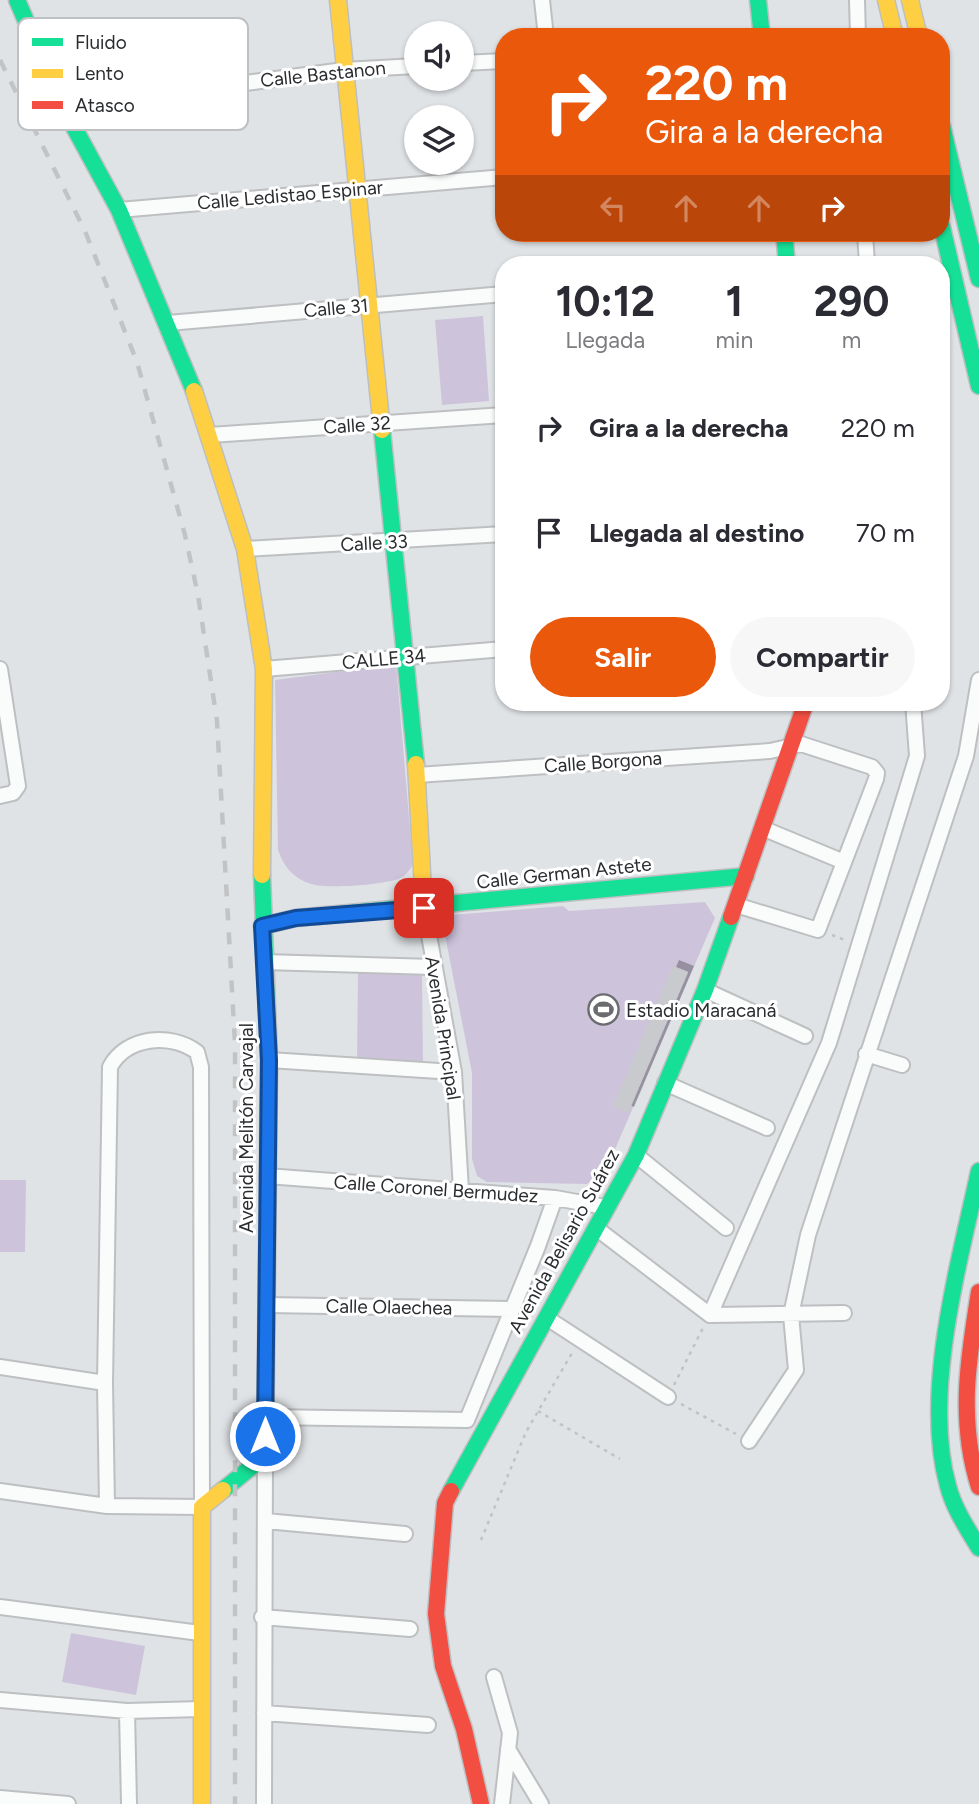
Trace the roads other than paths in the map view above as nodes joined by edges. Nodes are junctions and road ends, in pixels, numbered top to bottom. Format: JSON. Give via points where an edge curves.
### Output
{"nodes":[{"id":1,"x":17,"y":0,"type":"edge"},
{"id":2,"x":338,"y":0,"type":"edge"},
{"id":3,"x":542,"y":0,"type":"edge"},
{"id":4,"x":758,"y":0,"type":"edge"},
{"id":5,"x":857,"y":0,"type":"edge"},
{"id":6,"x":886,"y":0,"type":"edge"},
{"id":7,"x":910,"y":0,"type":"edge"},
{"id":8,"x":25,"y":18,"type":"edge"},
{"id":9,"x":544,"y":28,"type":"edge"},
{"id":10,"x":761,"y":28,"type":"edge"},
{"id":11,"x":858,"y":28,"type":"edge"},
{"id":12,"x":893,"y":28,"type":"edge"},
{"id":13,"x":917,"y":28,"type":"edge"},
{"id":14,"x":495,"y":61,"type":"edge"},
{"id":15,"x":474,"y":62,"type":"edge"},
{"id":16,"x":404,"y":67,"type":"edge"},
{"id":17,"x":344,"y":70,"type":"junction"},
{"id":18,"x":248,"y":83,"type":"edge"},
{"id":19,"x":75,"y":130,"type":"edge"},
{"id":20,"x":950,"y":159,"type":"edge"},
{"id":21,"x":495,"y":178,"type":"edge"},
{"id":22,"x":356,"y":190,"type":"junction"},
{"id":23,"x":118,"y":210,"type":"junction"},
{"id":24,"x":950,"y":261,"type":"edge"},
{"id":25,"x":979,"y":279,"type":"edge"},
{"id":26,"x":495,"y":295,"type":"edge"},
{"id":27,"x":367,"y":306,"type":"junction"},
{"id":28,"x":168,"y":323,"type":"junction"},
{"id":29,"x":979,"y":386,"type":"edge"},
{"id":30,"x":495,"y":416,"type":"edge"},
{"id":31,"x":379,"y":424,"type":"junction"},
{"id":32,"x":211,"y":435,"type":"junction"},
{"id":33,"x":495,"y":535,"type":"edge"},
{"id":34,"x":394,"y":542,"type":"junction"},
{"id":35,"x":245,"y":549,"type":"junction"},
{"id":36,"x":495,"y":650,"type":"edge"},
{"id":37,"x":404,"y":657,"type":"junction"},
{"id":38,"x":0,"y":669,"type":"edge"},
{"id":39,"x":264,"y":669,"type":"junction"},
{"id":40,"x":979,"y":680,"type":"edge"},
{"id":41,"x":803,"y":711,"type":"edge"},
{"id":42,"x":914,"y":711,"type":"edge"},
{"id":43,"x":789,"y":747,"type":"junction"},
{"id":44,"x":417,"y":775,"type":"junction"},
{"id":45,"x":0,"y":796,"type":"edge"},
{"id":46,"x":762,"y":828,"type":"junction"},
{"id":47,"x":844,"y":862,"type":"junction"},
{"id":48,"x":746,"y":876,"type":"junction"},
{"id":49,"x":736,"y":905,"type":"junction"},
{"id":50,"x":424,"y":908,"type":"junction"},
{"id":51,"x":262,"y":926,"type":"junction"},
{"id":52,"x":264,"y":962,"type":"junction"},
{"id":53,"x":433,"y":967,"type":"junction"},
{"id":54,"x":705,"y":990,"type":"junction"},
{"id":55,"x":805,"y":1036,"type":"dead end"},
{"id":56,"x":866,"y":1054,"type":"junction"},
{"id":57,"x":269,"y":1060,"type":"junction"},
{"id":58,"x":902,"y":1065,"type":"dead end"},
{"id":59,"x":454,"y":1072,"type":"junction"},
{"id":60,"x":665,"y":1083,"type":"junction"},
{"id":61,"x":766,"y":1128,"type":"dead end"},
{"id":62,"x":636,"y":1155,"type":"junction"},
{"id":63,"x":979,"y":1171,"type":"edge"},
{"id":64,"x":267,"y":1176,"type":"junction"},
{"id":65,"x":461,"y":1190,"type":"junction"},
{"id":66,"x":555,"y":1198,"type":"junction"},
{"id":67,"x":605,"y":1207,"type":"junction"},
{"id":68,"x":596,"y":1228,"type":"junction"},
{"id":69,"x":726,"y":1228,"type":"dead end"},
{"id":70,"x":979,"y":1292,"type":"edge"},
{"id":71,"x":267,"y":1305,"type":"junction"},
{"id":72,"x":511,"y":1309,"type":"junction"},
{"id":73,"x":845,"y":1313,"type":"dead end"},
{"id":74,"x":710,"y":1315,"type":"junction"},
{"id":75,"x":791,"y":1315,"type":"junction"},
{"id":76,"x":547,"y":1318,"type":"junction"},
{"id":77,"x":0,"y":1367,"type":"edge"},
{"id":78,"x":105,"y":1383,"type":"junction"},
{"id":79,"x":668,"y":1397,"type":"road end"},
{"id":80,"x":265,"y":1417,"type":"junction"},
{"id":81,"x":748,"y":1441,"type":"road end"},
{"id":82,"x":265,"y":1456,"type":"junction"},
{"id":83,"x":979,"y":1487,"type":"edge"},
{"id":84,"x":0,"y":1491,"type":"edge"},
{"id":85,"x":107,"y":1506,"type":"junction"},
{"id":86,"x":202,"y":1507,"type":"junction"},
{"id":87,"x":266,"y":1521,"type":"junction"},
{"id":88,"x":405,"y":1534,"type":"dead end"},
{"id":89,"x":979,"y":1548,"type":"edge"},
{"id":90,"x":0,"y":1607,"type":"edge"},
{"id":91,"x":262,"y":1617,"type":"junction"},
{"id":92,"x":410,"y":1629,"type":"dead end"},
{"id":93,"x":200,"y":1633,"type":"junction"},
{"id":94,"x":494,"y":1677,"type":"dead end"},
{"id":95,"x":0,"y":1700,"type":"edge"},
{"id":96,"x":201,"y":1709,"type":"junction"},
{"id":97,"x":128,"y":1711,"type":"junction"},
{"id":98,"x":264,"y":1713,"type":"junction"},
{"id":99,"x":428,"y":1725,"type":"dead end"},
{"id":100,"x":508,"y":1749,"type":"junction"},
{"id":101,"x":0,"y":1798,"type":"edge"},
{"id":102,"x":68,"y":1804,"type":"edge"},
{"id":103,"x":129,"y":1804,"type":"edge"},
{"id":104,"x":202,"y":1804,"type":"edge"},
{"id":105,"x":264,"y":1804,"type":"edge"},
{"id":106,"x":481,"y":1804,"type":"edge"},
{"id":107,"x":502,"y":1804,"type":"edge"},
{"id":108,"x":541,"y":1804,"type":"edge"}],
"edges":[{"from":1,"to":8,"type":"main road","name":"Avenida Melitón Carvajal"},
{"from":2,"to":17,"type":"main road"},
{"from":3,"to":9,"type":"street"},
{"from":4,"to":10,"type":"main road"},
{"from":5,"to":11,"type":"street"},
{"from":6,"to":12,"type":"main road"},
{"from":7,"to":13,"type":"main road"},
{"from":14,"to":15,"type":"street"},
{"from":16,"to":17,"type":"street","name":"Calle Bastanon"},
{"from":17,"to":18,"type":"street","name":"Calle Bastanon"},
{"from":17,"to":22,"type":"main road"},
{"from":19,"to":23,"type":"main road","name":"Avenida Melitón Carvajal"},
{"from":20,"to":25,"type":"main road"},
{"from":21,"to":22,"type":"street","name":"Calle Ledistao Espinar"},
{"from":22,"to":23,"type":"street","name":"Calle Ledistao Espinar"},
{"from":22,"to":27,"type":"main road"},
{"from":23,"to":28,"type":"main road","name":"Avenida Melitón Carvajal"},
{"from":24,"to":29,"type":"main road"},
{"from":26,"to":27,"type":"street","name":"Calle 31"},
{"from":27,"to":28,"type":"street","name":"Calle 31"},
{"from":27,"to":31,"type":"main road"},
{"from":28,"to":32,"type":"main road","name":"Avenida Melitón Carvajal"},
{"from":30,"to":31,"type":"street","name":"Calle 32"},
{"from":31,"to":32,"type":"street","name":"Calle 32"},
{"from":31,"to":34,"type":"main road"},
{"from":32,"to":35,"type":"main road","name":"Avenida Melitón Carvajal"},
{"from":33,"to":34,"type":"street","name":"Calle 33"},
{"from":34,"to":35,"type":"street","name":"Calle 33"},
{"from":34,"to":37,"type":"main road"},
{"from":35,"to":39,"type":"main road","name":"Avenida Melitón Carvajal"},
{"from":36,"to":37,"type":"street","name":"CALLE 34"},
{"from":37,"to":39,"type":"street","name":"CALLE 34"},
{"from":37,"to":44,"type":"main road"},
{"from":38,"to":45,"type":"street","via":[[18,786],[13,793]]},
{"from":39,"to":51,"type":"main road","name":"Avenida Melitón Carvajal"},
{"from":40,"to":56,"type":"street","via":[[967,756]]},
{"from":41,"to":43,"type":"main road","name":"Avenida Belisario Suárez"},
{"from":42,"to":74,"type":"street","via":[[917,756],[829,1043]]},
{"from":43,"to":44,"type":"street","name":"Calle Borgona"},
{"from":43,"to":46,"type":"main road","name":"Avenida Belisario Suárez"},
{"from":43,"to":47,"type":"street","name":"Calle Borgona","via":[[801,744],[872,767],[877,773]]},
{"from":44,"to":50,"type":"main road"},
{"from":46,"to":47,"type":"street"},
{"from":46,"to":48,"type":"main road","name":"Avenida Belisario Suárez"},
{"from":47,"to":49,"type":"street","via":[[818,930]]},
{"from":48,"to":49,"type":"main road","name":"Avenida Belisario Suárez"},
{"from":48,"to":50,"type":"main road","name":"Calle German Astete"},
{"from":49,"to":54,"type":"main road","name":"Avenida Belisario Suárez"},
{"from":50,"to":51,"type":"main road","name":"Calle German Astete","via":[[296,918]]},
{"from":50,"to":53,"type":"street","name":"Avenida Principal"},
{"from":51,"to":52,"type":"main road","name":"Avenida Melitón Carvajal"},
{"from":52,"to":53,"type":"street"},
{"from":52,"to":57,"type":"main road","name":"Avenida Melitón Carvajal"},
{"from":53,"to":59,"type":"street","name":"Avenida Principal"},
{"from":54,"to":55,"type":"street"},
{"from":54,"to":60,"type":"main road","name":"Avenida Belisario Suárez"},
{"from":56,"to":58,"type":"street"},
{"from":56,"to":75,"type":"street","via":[[808,1235]]},
{"from":57,"to":59,"type":"street"},
{"from":57,"to":64,"type":"main road","name":"Avenida Melitón Carvajal"},
{"from":59,"to":65,"type":"street","name":"Avenida Principal"},
{"from":60,"to":61,"type":"street"},
{"from":60,"to":62,"type":"main road","name":"Avenida Belisario Suárez"},
{"from":62,"to":67,"type":"main road","name":"Avenida Belisario Suárez"},
{"from":62,"to":69,"type":"street"},
{"from":63,"to":89,"type":"main road","via":[[939,1375],[937,1414],[946,1478],[956,1509]]},
{"from":64,"to":65,"type":"street","name":"Calle Coronel Bermudez"},
{"from":64,"to":71,"type":"main road","name":"Avenida Melitón Carvajal"},
{"from":65,"to":66,"type":"street","name":"Calle Coronel Bermudez"},
{"from":66,"to":67,"type":"street","name":"Calle Coronel Bermudez"},
{"from":66,"to":72,"type":"street"},
{"from":67,"to":68,"type":"main road","name":"Avenida Belisario Suárez"},
{"from":68,"to":74,"type":"street"},
{"from":68,"to":76,"type":"main road","name":"Avenida Belisario Suárez"},
{"from":70,"to":83,"type":"main road","via":[[965,1375],[964,1439]]},
{"from":71,"to":72,"type":"street","name":"Calle Olaechea"},
{"from":71,"to":80,"type":"main road","name":"Avenida Melitón Carvajal"},
{"from":72,"to":80,"type":"street","via":[[467,1420]]},
{"from":73,"to":75,"type":"street"},
{"from":74,"to":75,"type":"street"},
{"from":75,"to":81,"type":"street","via":[[796,1370]]},
{"from":76,"to":79,"type":"street"},
{"from":76,"to":106,"type":"main road","name":"Avenida Belisario Suárez","via":[[445,1503],[436,1614],[443,1666]]},
{"from":77,"to":78,"type":"street"},
{"from":78,"to":85,"type":"street"},
{"from":78,"to":86,"type":"street","via":[[110,1067],[118,1053],[132,1044],[187,1044],[197,1052],[201,1067]]},
{"from":80,"to":82,"type":"main road","name":"Avenida Melitón Carvajal"},
{"from":82,"to":86,"type":"main road"},
{"from":82,"to":87,"type":"street","name":"Avenida Melitón Carvajal"},
{"from":84,"to":85,"type":"street"},
{"from":85,"to":86,"type":"street"},
{"from":86,"to":93,"type":"main road"},
{"from":87,"to":88,"type":"street"},
{"from":87,"to":91,"type":"street","name":"Avenida Melitón Carvajal"},
{"from":90,"to":93,"type":"street"},
{"from":91,"to":92,"type":"street"},
{"from":91,"to":98,"type":"street","name":"Avenida Melitón Carvajal"},
{"from":93,"to":96,"type":"main road"},
{"from":94,"to":100,"type":"street","via":[[510,1733]]},
{"from":95,"to":97,"type":"street"},
{"from":96,"to":97,"type":"street"},
{"from":96,"to":104,"type":"main road"},
{"from":97,"to":103,"type":"street"},
{"from":98,"to":99,"type":"street"},
{"from":98,"to":105,"type":"street","name":"Avenida Melitón Carvajal"},
{"from":100,"to":107,"type":"street"},
{"from":100,"to":108,"type":"street"},
{"from":101,"to":102,"type":"street"}]}
